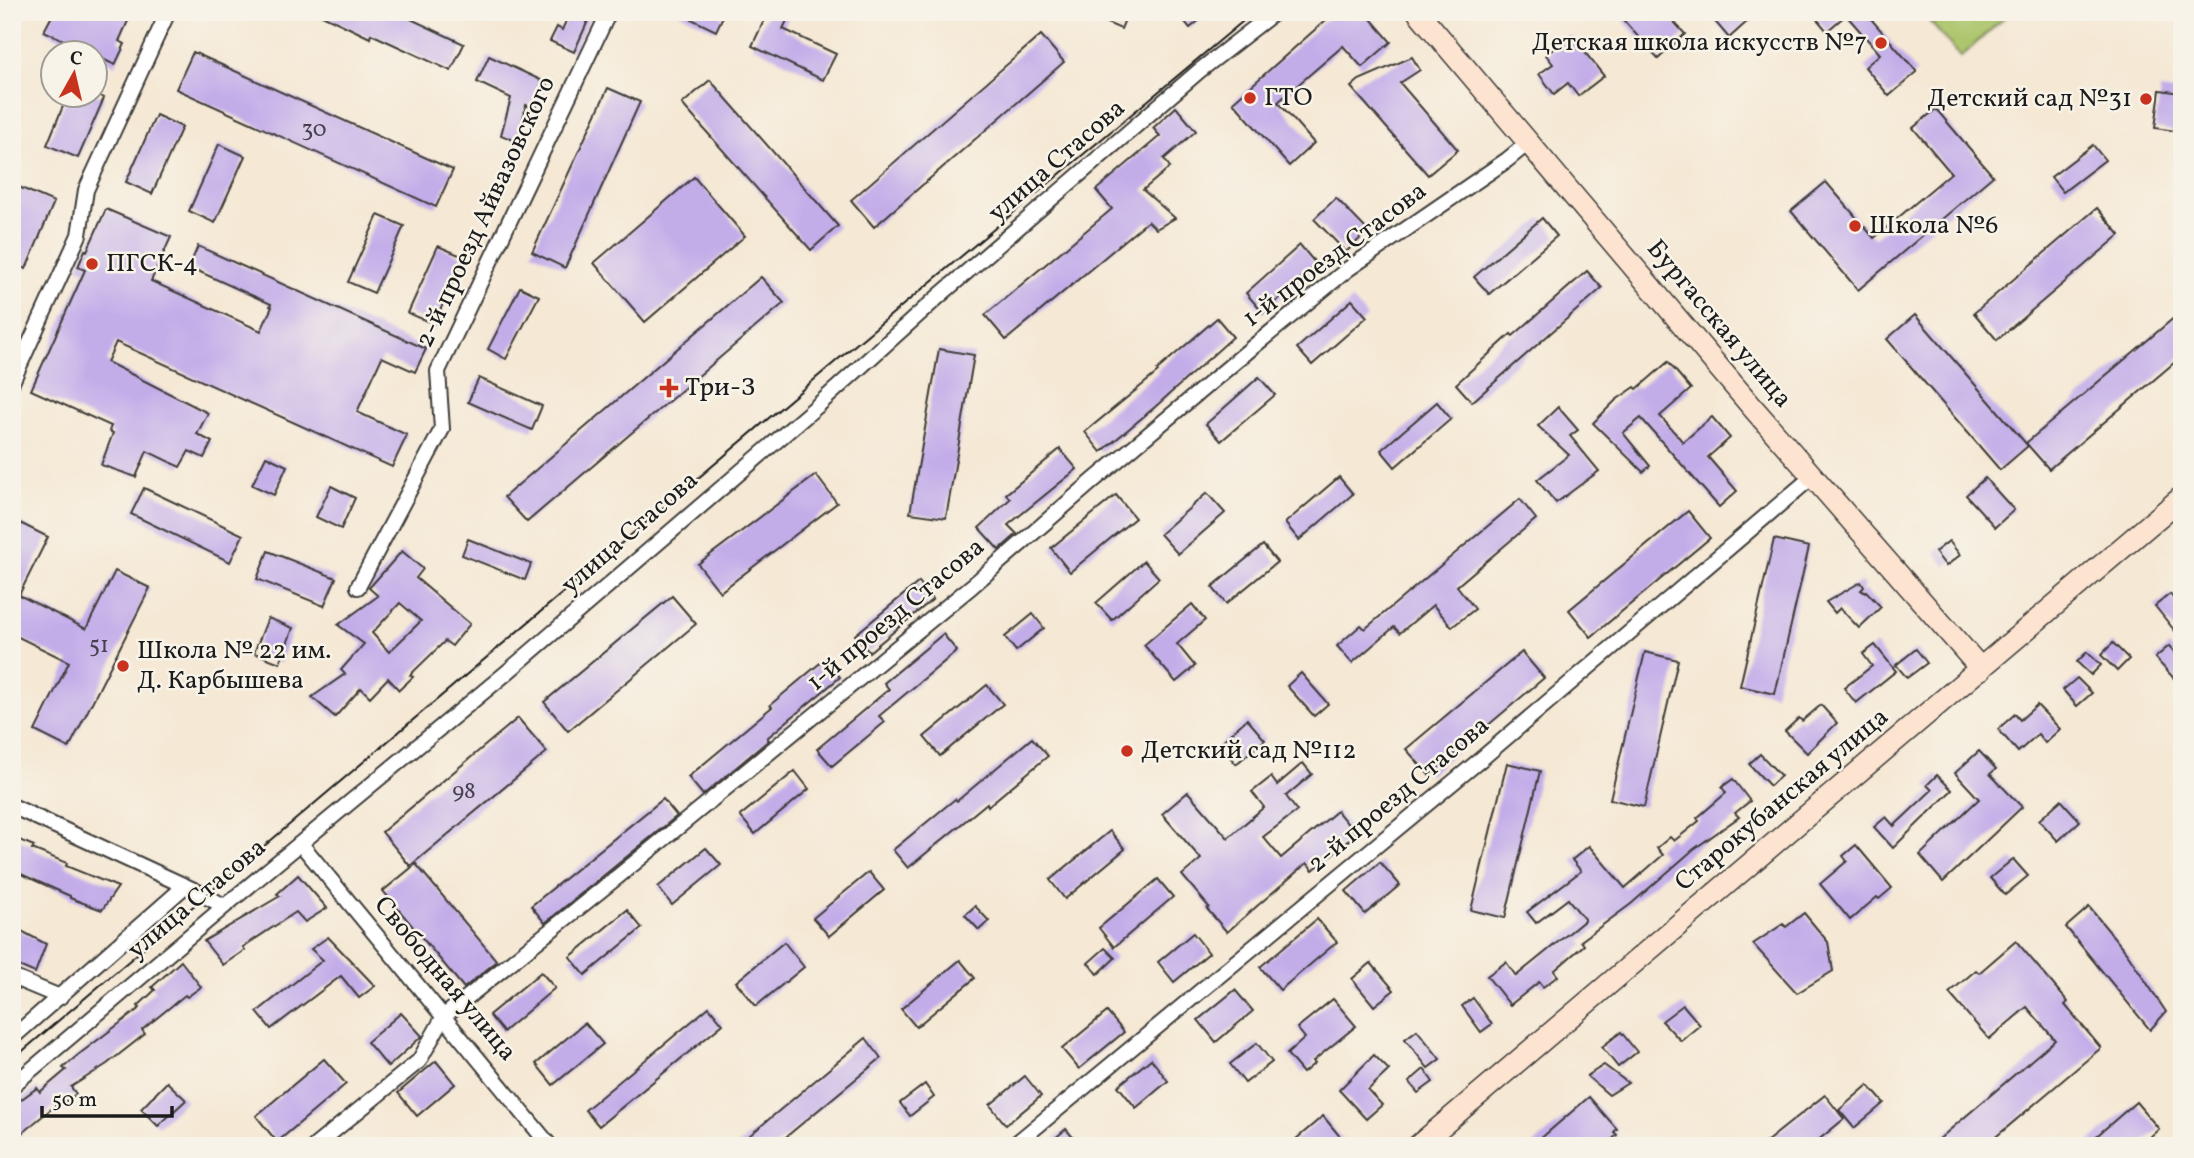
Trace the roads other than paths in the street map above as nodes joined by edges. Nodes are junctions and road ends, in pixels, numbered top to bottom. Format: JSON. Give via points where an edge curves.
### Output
{"nodes":[{"id":1,"x":168,"y":12,"type":"edge"},
{"id":2,"x":609,"y":12,"type":"edge"},
{"id":3,"x":1275,"y":12,"type":"edge"},
{"id":4,"x":1418,"y":12,"type":"edge"},
{"id":5,"x":1529,"y":142,"type":"junction"},
{"id":6,"x":12,"y":382,"type":"edge"},
{"id":7,"x":1813,"y":476,"type":"junction"},
{"id":8,"x":2182,"y":497,"type":"edge"},
{"id":9,"x":358,"y":587,"type":"dead end"},
{"id":10,"x":1980,"y":669,"type":"junction"},
{"id":11,"x":12,"y":806,"type":"edge"},
{"id":12,"x":301,"y":844,"type":"junction"},
{"id":13,"x":185,"y":886,"type":"junction"},
{"id":14,"x":224,"y":906,"type":"junction"},
{"id":15,"x":12,"y":976,"type":"edge"},
{"id":16,"x":60,"y":998,"type":"junction"},
{"id":17,"x":444,"y":1016,"type":"junction"},
{"id":18,"x":12,"y":1038,"type":"edge"},
{"id":19,"x":12,"y":1086,"type":"edge"},
{"id":20,"x":315,"y":1146,"type":"edge"},
{"id":21,"x":550,"y":1146,"type":"edge"},
{"id":22,"x":1013,"y":1146,"type":"edge"},
{"id":23,"x":1419,"y":1146,"type":"edge"}],
"edges":[{"from":1,"to":6,"type":"street","via":[[86,190],[79,235]]},
{"from":2,"to":9,"type":"street","name":"2-й проезд Айвазовского","via":[[438,372],[442,429]]},
{"from":3,"to":12,"type":"street","name":"улица Стасова","via":[[1199,71],[816,407]]},
{"from":4,"to":5,"type":"street","name":"Бургасская улица"},
{"from":5,"to":7,"type":"street","name":"Бургасская улица"},
{"from":5,"to":17,"type":"street","name":"1-й проезд Стасова","via":[[1348,269],[972,586]]},
{"from":7,"to":10,"type":"street","name":"Бургасская улица"},
{"from":7,"to":22,"type":"street","name":"2-й проезд Стасова","via":[[1480,760]]},
{"from":8,"to":10,"type":"street","name":"Старокубанская улица"},
{"from":10,"to":23,"type":"street","name":"Старокубанская улица"},
{"from":11,"to":13,"type":"street"},
{"from":12,"to":14,"type":"street","name":"улица Стасова"},
{"from":12,"to":17,"type":"street","name":"Свободная улица"},
{"from":13,"to":14,"type":"street"},
{"from":13,"to":16,"type":"street","name":"улица Стасова"},
{"from":14,"to":19,"type":"street","name":"улица Стасова"},
{"from":15,"to":16,"type":"street"},
{"from":16,"to":18,"type":"street","name":"улица Стасова"},
{"from":17,"to":20,"type":"street","name":"1-й проезд Стасова","via":[[419,1061]]},
{"from":17,"to":21,"type":"street","name":"Свободная улица"}]}
